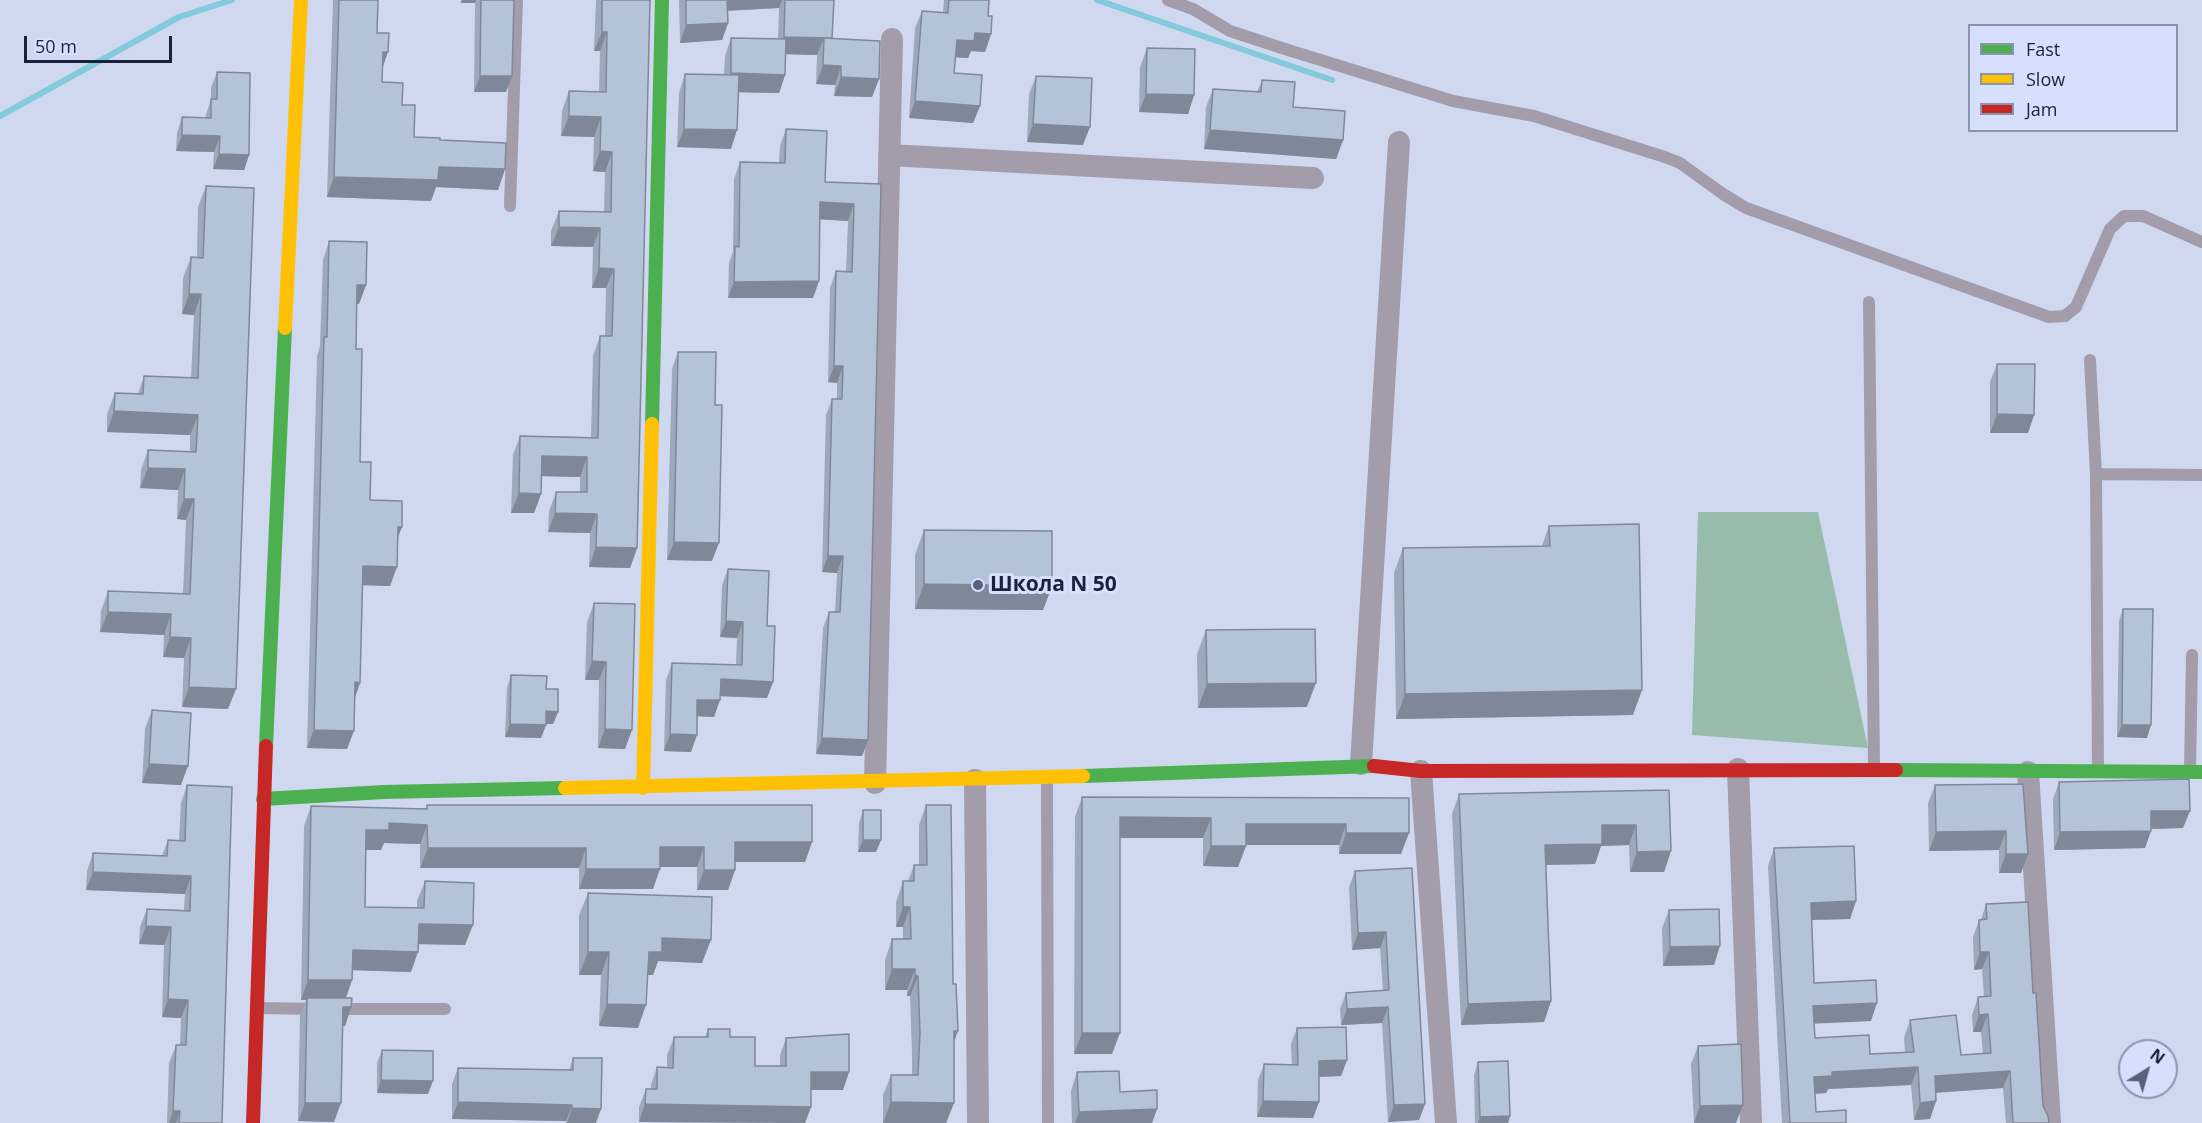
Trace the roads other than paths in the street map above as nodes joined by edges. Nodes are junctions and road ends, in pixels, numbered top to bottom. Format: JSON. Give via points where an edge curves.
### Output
{"nodes":[{"id":1,"x":301,"y":0,"type":"edge"},
{"id":2,"x":517,"y":0,"type":"edge"},
{"id":3,"x":662,"y":0,"type":"edge"},
{"id":4,"x":1168,"y":0,"type":"edge"},
{"id":5,"x":892,"y":39,"type":"dead end"},
{"id":6,"x":1399,"y":142,"type":"dead end"},
{"id":7,"x":889,"y":155,"type":"junction"},
{"id":8,"x":1313,"y":178,"type":"dead end"},
{"id":9,"x":510,"y":206,"type":"dead end"},
{"id":10,"x":2202,"y":242,"type":"edge"},
{"id":11,"x":1869,"y":302,"type":"dead end"},
{"id":12,"x":2090,"y":360,"type":"dead end"},
{"id":13,"x":2096,"y":474,"type":"junction"},
{"id":14,"x":2202,"y":475,"type":"edge"},
{"id":15,"x":2192,"y":655,"type":"dead end"},
{"id":16,"x":1361,"y":764,"type":"junction"},
{"id":17,"x":1738,"y":769,"type":"junction"},
{"id":18,"x":1874,"y":770,"type":"junction"},
{"id":19,"x":1421,"y":771,"type":"junction"},
{"id":20,"x":2028,"y":772,"type":"junction"},
{"id":21,"x":2196,"y":772,"type":"edge"},
{"id":22,"x":2098,"y":773,"type":"junction"},
{"id":23,"x":1047,"y":777,"type":"junction"},
{"id":24,"x":975,"y":780,"type":"junction"},
{"id":25,"x":875,"y":783,"type":"junction"},
{"id":26,"x":643,"y":788,"type":"junction"},
{"id":27,"x":263,"y":799,"type":"junction"},
{"id":28,"x":257,"y":1008,"type":"junction"},
{"id":29,"x":445,"y":1009,"type":"dead end"},
{"id":30,"x":253,"y":1123,"type":"edge"},
{"id":31,"x":978,"y":1123,"type":"edge"},
{"id":32,"x":1048,"y":1123,"type":"edge"},
{"id":33,"x":1446,"y":1123,"type":"edge"},
{"id":34,"x":1751,"y":1123,"type":"edge"},
{"id":35,"x":2050,"y":1123,"type":"edge"}],
"edges":[{"from":1,"to":27,"type":"street"},
{"from":2,"to":9,"type":"lane"},
{"from":3,"to":26,"type":"street"},
{"from":4,"to":10,"type":"lane","via":[[1230,30],[1285,49],[1453,101],[1534,116],[1665,156],[1746,208],[2049,317],[2065,316],[2076,307],[2110,229],[2124,216],[2143,216]]},
{"from":5,"to":7,"type":"street"},
{"from":6,"to":16,"type":"street"},
{"from":7,"to":8,"type":"street"},
{"from":7,"to":25,"type":"street"},
{"from":11,"to":18,"type":"lane"},
{"from":12,"to":13,"type":"lane"},
{"from":13,"to":14,"type":"lane"},
{"from":13,"to":22,"type":"lane"},
{"from":15,"to":21,"type":"lane"},
{"from":16,"to":19,"type":"street"},
{"from":16,"to":23,"type":"street"},
{"from":17,"to":18,"type":"street"},
{"from":17,"to":19,"type":"street"},
{"from":17,"to":34,"type":"street"},
{"from":18,"to":20,"type":"street"},
{"from":19,"to":33,"type":"street"},
{"from":20,"to":22,"type":"street"},
{"from":20,"to":35,"type":"street"},
{"from":21,"to":22,"type":"street"},
{"from":23,"to":24,"type":"street"},
{"from":23,"to":32,"type":"lane"},
{"from":24,"to":25,"type":"street"},
{"from":24,"to":31,"type":"street"},
{"from":25,"to":26,"type":"street"},
{"from":26,"to":27,"type":"street","via":[[384,792]]},
{"from":27,"to":28,"type":"street"},
{"from":28,"to":29,"type":"lane"},
{"from":28,"to":30,"type":"street"}]}
